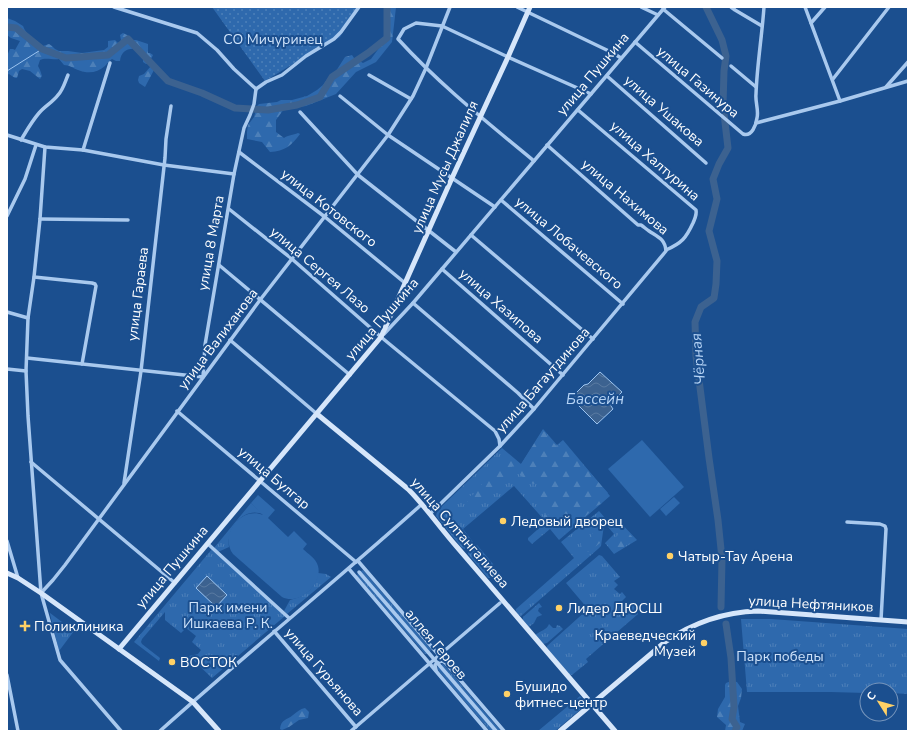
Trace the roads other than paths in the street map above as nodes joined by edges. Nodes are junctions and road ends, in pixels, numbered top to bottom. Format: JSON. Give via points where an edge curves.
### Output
{"nodes":[{"id":1,"x":114,"y":7,"type":"edge"},
{"id":2,"x":359,"y":7,"type":"edge"},
{"id":3,"x":450,"y":7,"type":"edge"},
{"id":4,"x":517,"y":7,"type":"edge"},
{"id":5,"x":641,"y":7,"type":"edge"},
{"id":6,"x":731,"y":7,"type":"edge"},
{"id":7,"x":764,"y":7,"type":"edge"},
{"id":8,"x":805,"y":7,"type":"edge"},
{"id":9,"x":825,"y":7,"type":"edge"},
{"id":10,"x":890,"y":7,"type":"edge"},
{"id":11,"x":664,"y":8,"type":"edge"},
{"id":12,"x":529,"y":9,"type":"edge"},
{"id":13,"x":658,"y":15,"type":"junction"},
{"id":14,"x":812,"y":23,"type":"junction"},
{"id":15,"x":442,"y":26,"type":"junction"},
{"id":16,"x":762,"y":26,"type":"junction"},
{"id":17,"x":635,"y":42,"type":"junction"},
{"id":18,"x":508,"y":57,"type":"junction"},
{"id":19,"x":621,"y":58,"type":"junction"},
{"id":20,"x":722,"y":58,"type":"dead end"},
{"id":21,"x":908,"y":62,"type":"edge"},
{"id":22,"x":110,"y":63,"type":"dead end"},
{"id":23,"x":731,"y":66,"type":"dead end"},
{"id":24,"x":426,"y":68,"type":"junction"},
{"id":25,"x":68,"y":75,"type":"dead end"},
{"id":26,"x":369,"y":75,"type":"dead end"},
{"id":27,"x":607,"y":76,"type":"junction"},
{"id":28,"x":832,"y":79,"type":"junction"},
{"id":29,"x":908,"y":81,"type":"edge"},
{"id":30,"x":756,"y":87,"type":"junction"},
{"id":31,"x":886,"y":87,"type":"junction"},
{"id":32,"x":256,"y":89,"type":"junction"},
{"id":33,"x":591,"y":94,"type":"junction"},
{"id":34,"x":340,"y":96,"type":"dead end"},
{"id":35,"x":411,"y":99,"type":"junction"},
{"id":36,"x":840,"y":101,"type":"junction"},
{"id":37,"x":171,"y":106,"type":"dead end"},
{"id":38,"x":578,"y":110,"type":"junction"},
{"id":39,"x":300,"y":112,"type":"dead end"},
{"id":40,"x":481,"y":116,"type":"junction"},
{"id":41,"x":756,"y":123,"type":"junction"},
{"id":42,"x":7,"y":135,"type":"edge"},
{"id":43,"x":388,"y":135,"type":"junction"},
{"id":44,"x":21,"y":140,"type":"junction"},
{"id":45,"x":36,"y":145,"type":"junction"},
{"id":46,"x":547,"y":145,"type":"junction"},
{"id":47,"x":45,"y":147,"type":"junction"},
{"id":48,"x":83,"y":150,"type":"junction"},
{"id":49,"x":239,"y":152,"type":"junction"},
{"id":50,"x":534,"y":161,"type":"junction"},
{"id":51,"x":706,"y":163,"type":"dead end"},
{"id":52,"x":164,"y":165,"type":"junction"},
{"id":53,"x":234,"y":174,"type":"junction"},
{"id":54,"x":358,"y":175,"type":"junction"},
{"id":55,"x":452,"y":178,"type":"junction"},
{"id":56,"x":501,"y":200,"type":"junction"},
{"id":57,"x":495,"y":207,"type":"junction"},
{"id":58,"x":229,"y":209,"type":"junction"},
{"id":59,"x":7,"y":216,"type":"edge"},
{"id":60,"x":325,"y":217,"type":"junction"},
{"id":61,"x":40,"y":219,"type":"junction"},
{"id":62,"x":128,"y":220,"type":"dead end"},
{"id":63,"x":429,"y":230,"type":"junction"},
{"id":64,"x":471,"y":234,"type":"junction"},
{"id":65,"x":666,"y":251,"type":"junction"},
{"id":66,"x":456,"y":252,"type":"junction"},
{"id":67,"x":292,"y":259,"type":"junction"},
{"id":68,"x":219,"y":265,"type":"junction"},
{"id":69,"x":442,"y":268,"type":"junction"},
{"id":70,"x":34,"y":277,"type":"junction"},
{"id":71,"x":405,"y":283,"type":"junction"},
{"id":72,"x":260,"y":300,"type":"junction"},
{"id":73,"x":413,"y":303,"type":"junction"},
{"id":74,"x":623,"y":304,"type":"junction"},
{"id":75,"x":7,"y":312,"type":"edge"},
{"id":76,"x":28,"y":318,"type":"junction"},
{"id":77,"x":382,"y":337,"type":"junction"},
{"id":78,"x":593,"y":339,"type":"junction"},
{"id":79,"x":230,"y":340,"type":"junction"},
{"id":80,"x":27,"y":358,"type":"junction"},
{"id":81,"x":82,"y":364,"type":"junction"},
{"id":82,"x":7,"y":370,"type":"edge"},
{"id":83,"x":26,"y":371,"type":"junction"},
{"id":84,"x":140,"y":371,"type":"junction"},
{"id":85,"x":350,"y":375,"type":"junction"},
{"id":86,"x":563,"y":375,"type":"junction"},
{"id":87,"x":203,"y":377,"type":"junction"},
{"id":88,"x":534,"y":409,"type":"junction"},
{"id":89,"x":177,"y":411,"type":"junction"},
{"id":90,"x":317,"y":414,"type":"junction"},
{"id":91,"x":500,"y":446,"type":"junction"},
{"id":92,"x":31,"y":462,"type":"junction"},
{"id":93,"x":260,"y":481,"type":"junction"},
{"id":94,"x":124,"y":484,"type":"junction"},
{"id":95,"x":422,"y":504,"type":"junction"},
{"id":96,"x":430,"y":514,"type":"junction"},
{"id":97,"x":98,"y":519,"type":"junction"},
{"id":98,"x":847,"y":522,"type":"dead end"},
{"id":99,"x":7,"y":541,"type":"edge"},
{"id":100,"x":208,"y":544,"type":"junction"},
{"id":101,"x":357,"y":561,"type":"junction"},
{"id":102,"x":349,"y":569,"type":"junction"},
{"id":103,"x":359,"y":572,"type":"dead end"},
{"id":104,"x":7,"y":573,"type":"edge"},
{"id":105,"x":18,"y":578,"type":"junction"},
{"id":106,"x":175,"y":583,"type":"junction"},
{"id":107,"x":41,"y":593,"type":"junction"},
{"id":108,"x":500,"y":603,"type":"dead end"},
{"id":109,"x":289,"y":618,"type":"junction"},
{"id":110,"x":881,"y":620,"type":"junction"},
{"id":111,"x":908,"y":622,"type":"edge"},
{"id":112,"x":274,"y":632,"type":"junction"},
{"id":113,"x":432,"y":646,"type":"junction"},
{"id":114,"x":119,"y":649,"type":"junction"},
{"id":115,"x":430,"y":654,"type":"junction"},
{"id":116,"x":422,"y":655,"type":"junction"},
{"id":117,"x":440,"y":655,"type":"junction"},
{"id":118,"x":436,"y":661,"type":"junction"},
{"id":119,"x":429,"y":664,"type":"junction"},
{"id":120,"x":447,"y":664,"type":"junction"},
{"id":121,"x":437,"y":672,"type":"junction"},
{"id":122,"x":7,"y":675,"type":"edge"},
{"id":123,"x":193,"y":702,"type":"junction"},
{"id":124,"x":591,"y":704,"type":"junction"},
{"id":125,"x":356,"y":727,"type":"junction"},
{"id":126,"x":18,"y":731,"type":"edge"},
{"id":127,"x":121,"y":731,"type":"edge"},
{"id":128,"x":160,"y":731,"type":"edge"},
{"id":129,"x":219,"y":731,"type":"edge"},
{"id":130,"x":351,"y":731,"type":"edge"},
{"id":131,"x":487,"y":731,"type":"edge"},
{"id":132,"x":496,"y":731,"type":"edge"},
{"id":133,"x":504,"y":731,"type":"edge"},
{"id":134,"x":560,"y":731,"type":"edge"},
{"id":135,"x":615,"y":731,"type":"edge"}],
"edges":[{"from":1,"to":32,"type":"street","via":[[197,33]]},
{"from":2,"to":32,"type":"street","via":[[334,39],[282,75]]},
{"from":3,"to":15,"type":"street","name":"улица Валиханова"},
{"from":4,"to":12,"type":"street"},
{"from":5,"to":13,"type":"street"},
{"from":6,"to":16,"type":"street"},
{"from":7,"to":16,"type":"street"},
{"from":8,"to":14,"type":"street"},
{"from":9,"to":14,"type":"street"},
{"from":10,"to":28,"type":"street"},
{"from":11,"to":13,"type":"street","name":"улица Пушкина"},
{"from":11,"to":20,"type":"street"},
{"from":12,"to":18,"type":"main road","name":"улица Мусы Джалиля"},
{"from":12,"to":19,"type":"street"},
{"from":13,"to":17,"type":"street","name":"улица Пушкина"},
{"from":14,"to":28,"type":"street"},
{"from":15,"to":18,"type":"street"},
{"from":15,"to":24,"type":"street","name":"улица Валиханова"},
{"from":15,"to":24,"type":"street","via":[[416,22],[404,29],[398,39]]},
{"from":16,"to":30,"type":"street"},
{"from":17,"to":19,"type":"street","name":"улица Пушкина"},
{"from":17,"to":41,"type":"street","name":"улица Газинура","via":[[744,134],[748,135]]},
{"from":18,"to":33,"type":"street"},
{"from":18,"to":40,"type":"main road","name":"улица Мусы Джалиля"},
{"from":19,"to":27,"type":"street","name":"улица Пушкина"},
{"from":21,"to":31,"type":"street"},
{"from":22,"to":48,"type":"street"},
{"from":23,"to":30,"type":"street"},
{"from":24,"to":35,"type":"street","name":"улица Валиханова"},
{"from":24,"to":40,"type":"street"},
{"from":25,"to":44,"type":"street","via":[[60,94],[39,112]]},
{"from":26,"to":35,"type":"street"},
{"from":27,"to":33,"type":"street","name":"улица Пушкина"},
{"from":27,"to":51,"type":"street","name":"улица Ушакова"},
{"from":28,"to":36,"type":"street"},
{"from":29,"to":31,"type":"street"},
{"from":30,"to":41,"type":"street"},
{"from":31,"to":36,"type":"street"},
{"from":32,"to":49,"type":"street","name":"улица 8 Марта"},
{"from":33,"to":38,"type":"street","name":"улица Пушкина"},
{"from":34,"to":43,"type":"street"},
{"from":35,"to":43,"type":"street","name":"улица Валиханова"},
{"from":36,"to":41,"type":"street"},
{"from":37,"to":52,"type":"street","name":"улица Гараева"},
{"from":38,"to":46,"type":"street","name":"улица Пушкина"},
{"from":38,"to":65,"type":"street","name":"улица Халтурина","via":[[695,209],[696,215],[688,234]]},
{"from":39,"to":54,"type":"street"},
{"from":40,"to":50,"type":"street"},
{"from":40,"to":55,"type":"main road","name":"улица Мусы Джалиля"},
{"from":42,"to":44,"type":"street"},
{"from":43,"to":54,"type":"street","name":"улица Валиханова"},
{"from":43,"to":55,"type":"street"},
{"from":44,"to":45,"type":"street"},
{"from":45,"to":47,"type":"street"},
{"from":45,"to":59,"type":"street","via":[[25,179]]},
{"from":46,"to":50,"type":"street","name":"улица Пушкина"},
{"from":46,"to":65,"type":"street","name":"улица Нахимова","via":[[638,225],[658,236]]},
{"from":47,"to":48,"type":"street"},
{"from":47,"to":61,"type":"street"},
{"from":48,"to":52,"type":"street"},
{"from":49,"to":53,"type":"street","name":"улица 8 Марта"},
{"from":49,"to":60,"type":"street","name":"улица Котовского"},
{"from":50,"to":56,"type":"street","name":"улица Пушкина"},
{"from":52,"to":53,"type":"street"},
{"from":52,"to":84,"type":"street","name":"улица Гараева"},
{"from":53,"to":58,"type":"street","name":"улица 8 Марта"},
{"from":54,"to":60,"type":"street","name":"улица Валиханова"},
{"from":54,"to":63,"type":"street"},
{"from":55,"to":57,"type":"street"},
{"from":55,"to":63,"type":"main road","name":"улица Мусы Джалиля"},
{"from":56,"to":57,"type":"street","name":"улица Пушкина"},
{"from":56,"to":74,"type":"street","name":"улица Лобачевского"},
{"from":57,"to":64,"type":"street","name":"улица Пушкина"},
{"from":58,"to":67,"type":"street","name":"улица Сергея Лазо"},
{"from":58,"to":68,"type":"street","name":"улица 8 Марта"},
{"from":60,"to":67,"type":"street","name":"улица Валиханова"},
{"from":60,"to":71,"type":"street","name":"улица Котовского"},
{"from":61,"to":62,"type":"street"},
{"from":61,"to":70,"type":"street"},
{"from":63,"to":66,"type":"street"},
{"from":63,"to":71,"type":"main road","name":"улица Мусы Джалиля"},
{"from":64,"to":66,"type":"street","name":"улица Пушкина"},
{"from":64,"to":78,"type":"street"},
{"from":65,"to":74,"type":"street","name":"улица Багаутдинова"},
{"from":66,"to":69,"type":"street","name":"улица Пушкина"},
{"from":67,"to":72,"type":"street","name":"улица Валиханова"},
{"from":67,"to":77,"type":"street","name":"улица Сергея Лазо"},
{"from":68,"to":72,"type":"street"},
{"from":68,"to":87,"type":"street","name":"улица 8 Марта","via":[[205,345]]},
{"from":69,"to":73,"type":"street","name":"улица Пушкина"},
{"from":69,"to":86,"type":"street","name":"улица Хазипова"},
{"from":70,"to":76,"type":"street"},
{"from":70,"to":81,"type":"street","via":[[95,284]]},
{"from":71,"to":77,"type":"main road","name":"улица Мусы Джалиля"},
{"from":72,"to":79,"type":"street","name":"улица Валиханова"},
{"from":72,"to":85,"type":"street"},
{"from":73,"to":77,"type":"street","name":"улица Пушкина"},
{"from":73,"to":88,"type":"street"},
{"from":74,"to":78,"type":"street","name":"улица Багаутдинова"},
{"from":75,"to":76,"type":"street"},
{"from":76,"to":80,"type":"street"},
{"from":77,"to":85,"type":"main road","name":"улица Пушкина"},
{"from":77,"to":91,"type":"street","name":"улица Сергея Лазо","via":[[495,431]]},
{"from":78,"to":86,"type":"street","name":"улица Багаутдинова"},
{"from":79,"to":87,"type":"street","name":"улица Валиханова"},
{"from":79,"to":90,"type":"street","name":"улица Султангалиева"},
{"from":80,"to":81,"type":"street"},
{"from":80,"to":83,"type":"street"},
{"from":81,"to":84,"type":"street"},
{"from":82,"to":83,"type":"street"},
{"from":83,"to":92,"type":"street"},
{"from":84,"to":87,"type":"street"},
{"from":84,"to":94,"type":"street","name":"улица Гараева"},
{"from":85,"to":90,"type":"main road","name":"улица Пушкина"},
{"from":86,"to":88,"type":"street","name":"улица Багаутдинова"},
{"from":87,"to":89,"type":"street","name":"улица Валиханова"},
{"from":88,"to":91,"type":"street","name":"улица Багаутдинова"},
{"from":89,"to":93,"type":"street","name":"улица Булгар"},
{"from":89,"to":94,"type":"street","name":"улица Валиханова"},
{"from":90,"to":93,"type":"main road","name":"улица Пушкина"},
{"from":90,"to":95,"type":"main road","name":"улица Султангалиева","via":[[408,489]]},
{"from":91,"to":96,"type":"street","name":"улица Багаутдинова"},
{"from":92,"to":97,"type":"street"},
{"from":92,"to":107,"type":"street"},
{"from":93,"to":100,"type":"main road","name":"улица Пушкина"},
{"from":93,"to":101,"type":"street","name":"улица Булгар"},
{"from":94,"to":97,"type":"street","name":"улица Валиханова"},
{"from":95,"to":96,"type":"main road","name":"улица Султангалиева"},
{"from":95,"to":101,"type":"street"},
{"from":96,"to":124,"type":"main road","name":"улица Султангалиева"},
{"from":97,"to":106,"type":"street"},
{"from":97,"to":107,"type":"street","name":"улица Валиханова"},
{"from":98,"to":110,"type":"street","via":[[883,524],[886,529]]},
{"from":99,"to":105,"type":"street"},
{"from":100,"to":106,"type":"main road","name":"улица Пушкина"},
{"from":100,"to":109,"type":"street"},
{"from":101,"to":102,"type":"street"},
{"from":101,"to":113,"type":"street","name":"улица Булгар"},
{"from":102,"to":109,"type":"street"},
{"from":102,"to":116,"type":"street"},
{"from":103,"to":115,"type":"street","name":"аллея Героев"},
{"from":104,"to":105,"type":"main road"},
{"from":105,"to":107,"type":"main road"},
{"from":106,"to":114,"type":"main road","name":"улица Пушкина"},
{"from":107,"to":114,"type":"main road"},
{"from":107,"to":127,"type":"street","via":[[60,660]]},
{"from":108,"to":117,"type":"street"},
{"from":109,"to":112,"type":"street"},
{"from":110,"to":111,"type":"main road","name":"улица Нефтяников"},
{"from":110,"to":124,"type":"main road","name":"улица Нефтяников","via":[[758,611],[732,613],[714,618],[684,630],[665,642]]},
{"from":112,"to":123,"type":"street"},
{"from":112,"to":125,"type":"street","name":"улица Гурьянова"},
{"from":113,"to":115,"type":"street"},
{"from":113,"to":117,"type":"street","name":"улица Булгар"},
{"from":114,"to":123,"type":"main road"},
{"from":115,"to":116,"type":"street"},
{"from":115,"to":118,"type":"street","name":"аллея Героев"},
{"from":116,"to":119,"type":"street"},
{"from":117,"to":118,"type":"street"},
{"from":117,"to":120,"type":"street","name":"улица Булгар"},
{"from":118,"to":119,"type":"street"},
{"from":118,"to":120,"type":"street"},
{"from":118,"to":121,"type":"street"},
{"from":118,"to":132,"type":"street","name":"аллея Героев"},
{"from":119,"to":121,"type":"street"},
{"from":119,"to":125,"type":"street"},
{"from":120,"to":133,"type":"street","name":"улица Булгар"},
{"from":121,"to":131,"type":"street"},
{"from":122,"to":126,"type":"street"},
{"from":123,"to":128,"type":"street"},
{"from":123,"to":129,"type":"main road"},
{"from":124,"to":134,"type":"main road","name":"улица Нефтяников"},
{"from":124,"to":135,"type":"main road","name":"улица Султангалиева"},
{"from":125,"to":130,"type":"street"}]}
